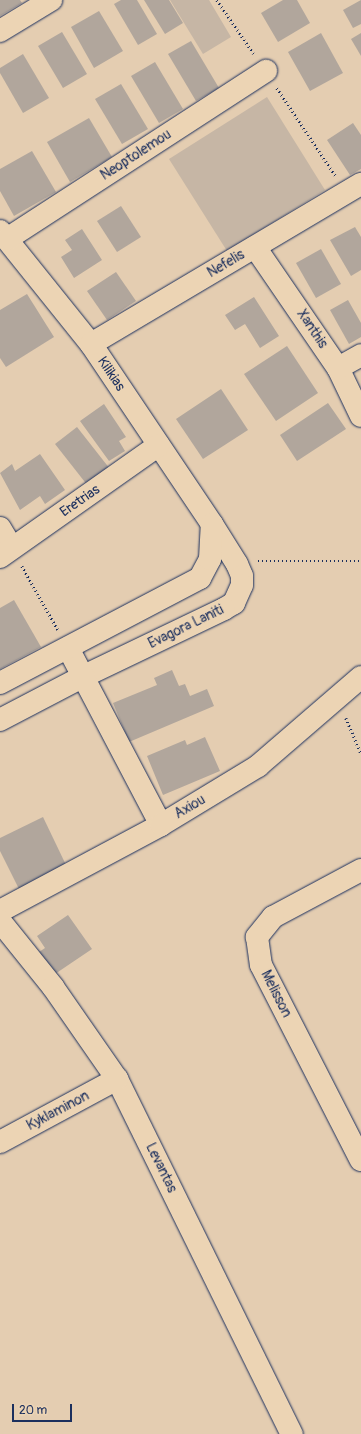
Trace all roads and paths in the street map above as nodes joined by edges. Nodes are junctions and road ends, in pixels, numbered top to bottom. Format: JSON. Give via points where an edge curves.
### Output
{"nodes":[{"id":1,"x":51,"y":0,"type":"edge"},
{"id":2,"x":217,"y":0,"type":"edge"},
{"id":3,"x":0,"y":30,"type":"edge"},
{"id":4,"x":266,"y":71,"type":"junction"},
{"id":5,"x":354,"y":188,"type":"edge"},
{"id":6,"x":4,"y":235,"type":"edge"},
{"id":7,"x":255,"y":247,"type":"junction"},
{"id":8,"x":91,"y":344,"type":"junction"},
{"id":9,"x":361,"y":355,"type":"edge"},
{"id":10,"x":338,"y":368,"type":"junction"},
{"id":11,"x":361,"y":416,"type":"edge"},
{"id":12,"x":159,"y":445,"type":"junction"},
{"id":13,"x":212,"y":524,"type":"junction"},
{"id":14,"x":0,"y":528,"type":"edge"},
{"id":15,"x":6,"y":552,"type":"edge"},
{"id":16,"x":361,"y":561,"type":"edge"},
{"id":17,"x":237,"y":564,"type":"junction"},
{"id":18,"x":68,"y":648,"type":"junction"},
{"id":19,"x":84,"y":676,"type":"junction"},
{"id":20,"x":361,"y":677,"type":"edge"},
{"id":21,"x":0,"y":683,"type":"edge"},
{"id":22,"x":337,"y":698,"type":"junction"},
{"id":23,"x":0,"y":720,"type":"edge"},
{"id":24,"x":361,"y":754,"type":"edge"},
{"id":25,"x":161,"y":825,"type":"junction"},
{"id":26,"x":361,"y":870,"type":"edge"},
{"id":27,"x":0,"y":911,"type":"edge"},
{"id":28,"x":0,"y":920,"type":"edge"},
{"id":29,"x":117,"y":1079,"type":"junction"},
{"id":30,"x":0,"y":1142,"type":"edge"},
{"id":31,"x":361,"y":1160,"type":"edge"},
{"id":32,"x":292,"y":1434,"type":"edge"}],
"edges":[{"from":1,"to":3,"type":"street"},
{"from":2,"to":4,"type":"path"},
{"from":4,"to":5,"type":"path"},
{"from":4,"to":6,"type":"street","name":"Neoptolemou"},
{"from":5,"to":7,"type":"street","name":"Nefelis"},
{"from":6,"to":8,"type":"street","name":"Kilikias"},
{"from":7,"to":8,"type":"street","name":"Nefelis"},
{"from":7,"to":10,"type":"street","name":"Xanthis"},
{"from":8,"to":12,"type":"street","name":"Kilikias"},
{"from":9,"to":10,"type":"street"},
{"from":10,"to":11,"type":"street","name":"Xanthis"},
{"from":12,"to":13,"type":"street","name":"Kilikias"},
{"from":12,"to":15,"type":"street","name":"Eretrias"},
{"from":13,"to":17,"type":"street","name":"Evagora Laniti"},
{"from":13,"to":18,"type":"street","via":[[210,560],[200,578]]},
{"from":14,"to":15,"type":"street"},
{"from":15,"to":18,"type":"path"},
{"from":16,"to":17,"type":"path","via":[[293,563],[262,560]]},
{"from":17,"to":19,"type":"street","name":"Evagora Laniti","via":[[242,576],[242,585],[234,603]]},
{"from":18,"to":19,"type":"street"},
{"from":18,"to":21,"type":"street"},
{"from":19,"to":23,"type":"street","name":"Evagora Laniti"},
{"from":19,"to":25,"type":"street"},
{"from":20,"to":22,"type":"street","name":"Axiou"},
{"from":22,"to":24,"type":"path"},
{"from":22,"to":25,"type":"street","name":"Axiou","via":[[258,766]]},
{"from":25,"to":27,"type":"street","name":"Axiou"},
{"from":26,"to":31,"type":"street","name":"Melisson","via":[[273,917],[257,937],[261,965]]},
{"from":28,"to":29,"type":"street","name":"Levantas","via":[[53,987]]},
{"from":29,"to":30,"type":"street","name":"Kyklaminon"},
{"from":29,"to":32,"type":"street","name":"Levantas"}]}
